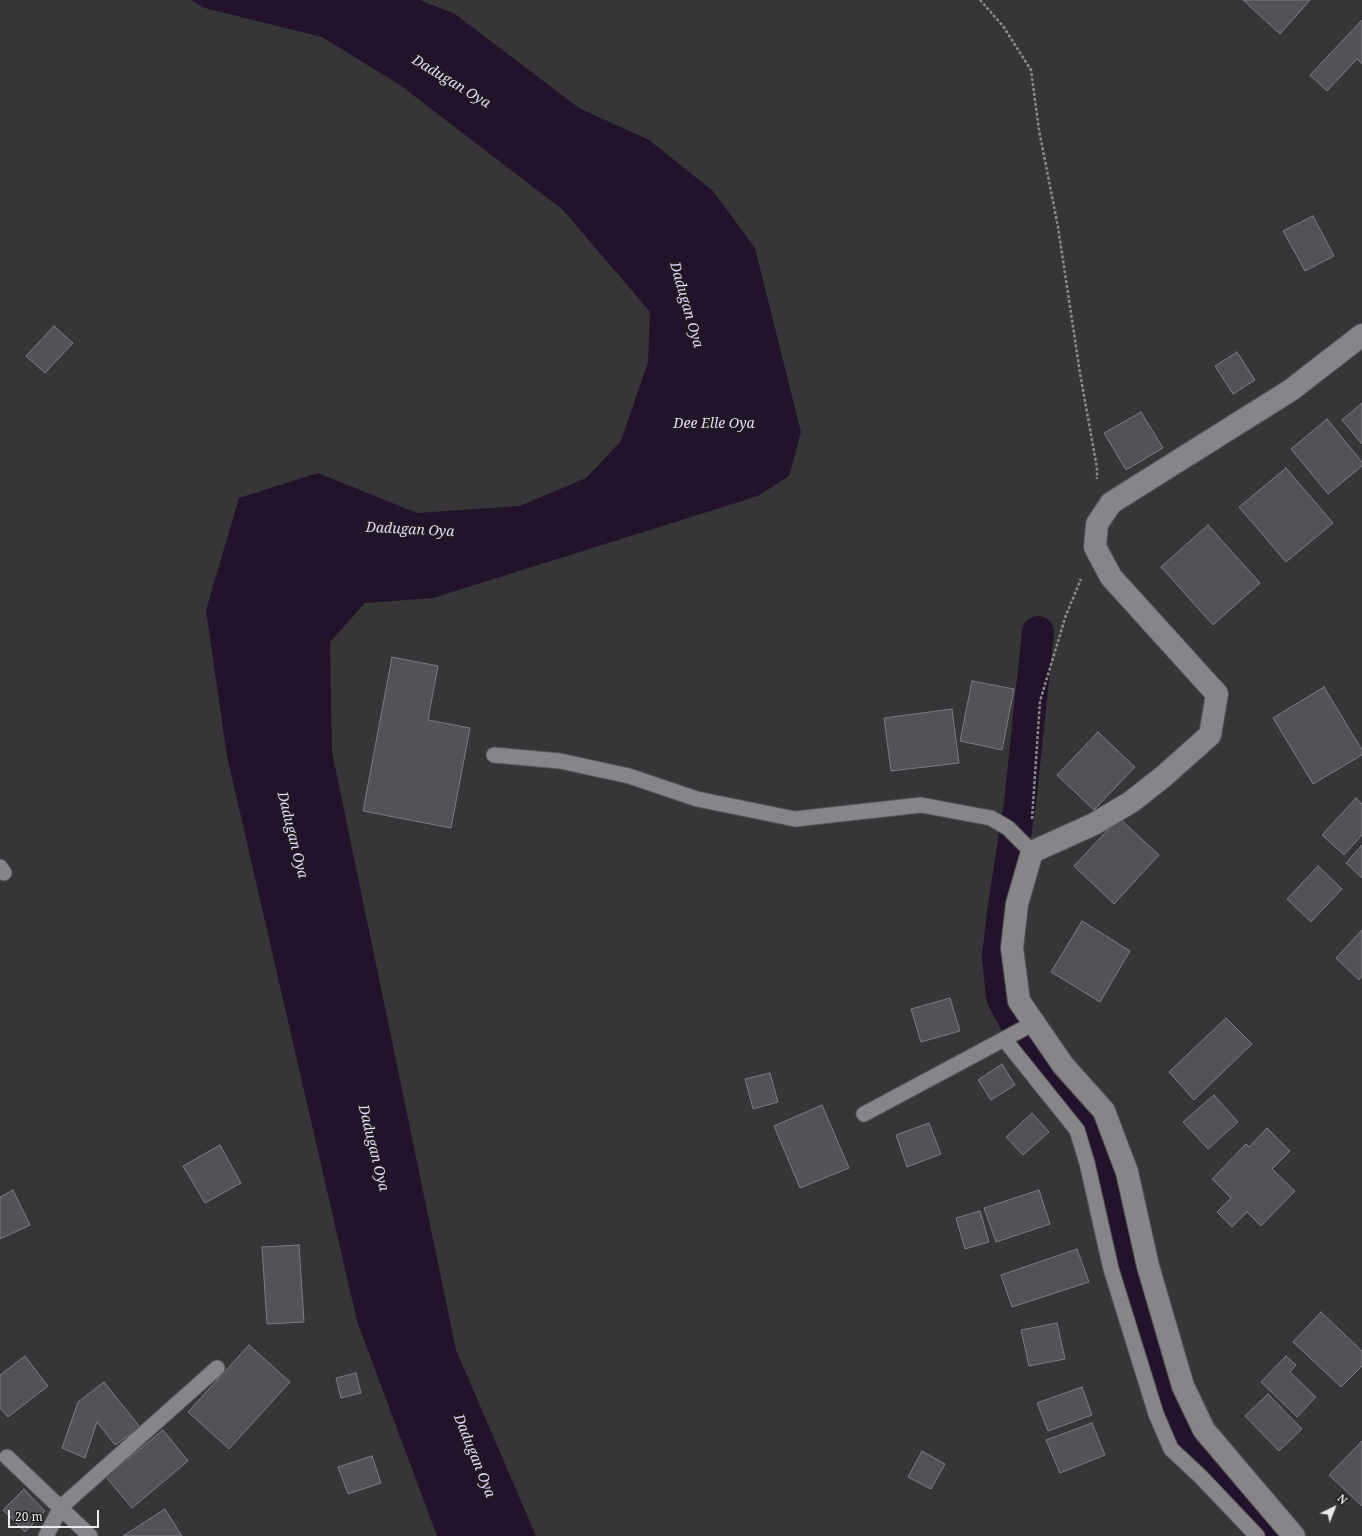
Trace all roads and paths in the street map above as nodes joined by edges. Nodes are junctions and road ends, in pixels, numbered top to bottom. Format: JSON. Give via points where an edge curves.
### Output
{"nodes":[{"id":1,"x":980,"y":0,"type":"edge"},
{"id":2,"x":1362,"y":335,"type":"edge"},
{"id":3,"x":1097,"y":484,"type":"dead end"},
{"id":4,"x":1095,"y":547,"type":"junction"},
{"id":5,"x":494,"y":755,"type":"dead end"},
{"id":6,"x":1031,"y":851,"type":"junction"},
{"id":7,"x":1034,"y":1023,"type":"junction"},
{"id":8,"x":1004,"y":1039,"type":"junction"},
{"id":9,"x":864,"y":1114,"type":"dead end"},
{"id":10,"x":217,"y":1368,"type":"dead end"},
{"id":11,"x":7,"y":1457,"type":"dead end"},
{"id":12,"x":61,"y":1507,"type":"junction"},
{"id":13,"x":46,"y":1536,"type":"edge"},
{"id":14,"x":90,"y":1536,"type":"edge"},
{"id":15,"x":1256,"y":1536,"type":"edge"},
{"id":16,"x":1294,"y":1536,"type":"edge"}],
"edges":[{"from":1,"to":3,"type":"path","via":[[1003,26],[1031,70],[1097,468]]},
{"from":2,"to":4,"type":"street","via":[[1291,390],[1111,503],[1097,524]]},
{"from":4,"to":6,"type":"path","via":[[1066,614],[1040,702]]},
{"from":4,"to":6,"type":"street","via":[[1111,577],[1217,694],[1210,735],[1131,802],[1094,824]]},
{"from":5,"to":6,"type":"lane","via":[[560,761],[629,776],[697,799],[795,819],[921,805],[991,818],[1008,828]]},
{"from":6,"to":7,"type":"street","via":[[1018,904],[1012,948],[1019,1001]]},
{"from":7,"to":8,"type":"lane"},
{"from":7,"to":16,"type":"street","via":[[1063,1065],[1104,1111],[1127,1172],[1148,1266],[1183,1386],[1204,1430]]},
{"from":8,"to":9,"type":"lane"},
{"from":8,"to":15,"type":"lane","via":[[1077,1130],[1111,1269],[1156,1414],[1171,1449]]},
{"from":10,"to":12,"type":"lane"},
{"from":11,"to":12,"type":"lane"},
{"from":12,"to":13,"type":"lane"},
{"from":12,"to":14,"type":"lane"}]}
